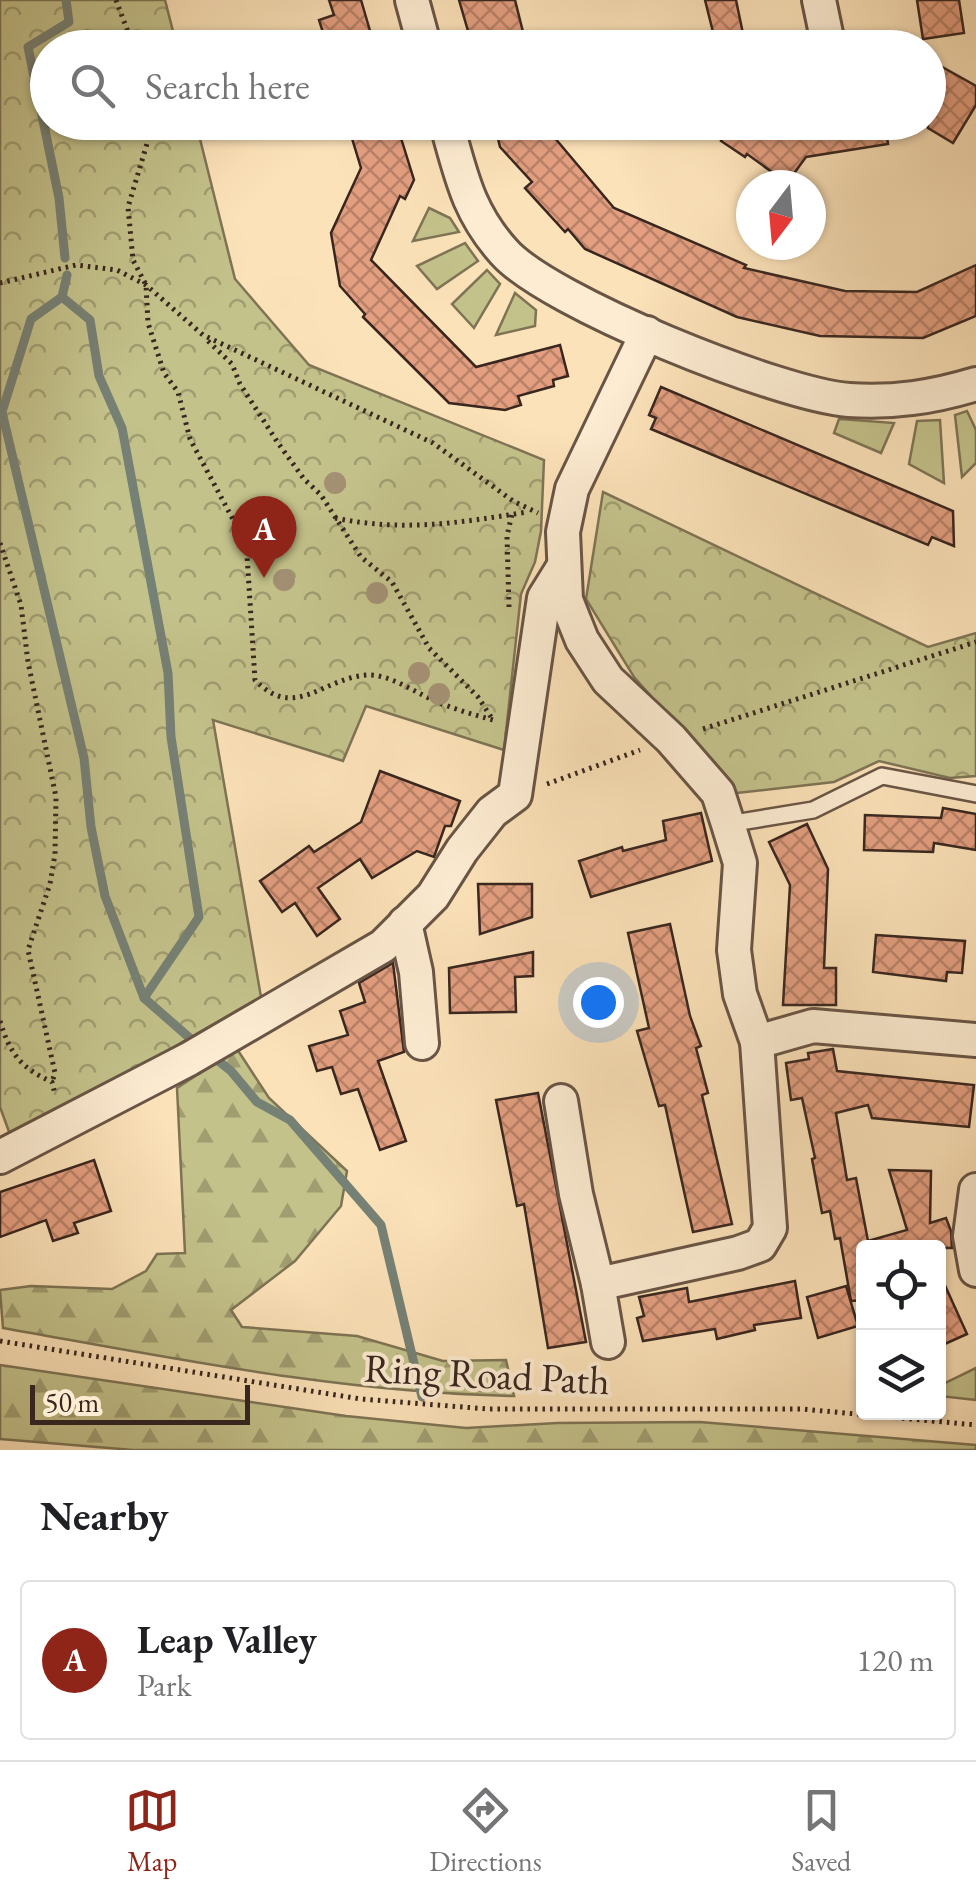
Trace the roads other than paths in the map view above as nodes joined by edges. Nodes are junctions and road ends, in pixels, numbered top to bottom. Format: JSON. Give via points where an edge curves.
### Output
{"nodes":[{"id":1,"x":412,"y":0,"type":"edge"},
{"id":2,"x":819,"y":0,"type":"edge"},
{"id":3,"x":420,"y":30,"type":"edge"},
{"id":4,"x":825,"y":30,"type":"edge"},
{"id":5,"x":451,"y":140,"type":"edge"},
{"id":6,"x":647,"y":332,"type":"junction"},
{"id":7,"x":976,"y":384,"type":"edge"},
{"id":8,"x":562,"y":569,"type":"junction"},
{"id":9,"x":976,"y":794,"type":"edge"},
{"id":10,"x":728,"y":824,"type":"junction"},
{"id":11,"x":406,"y":923,"type":"junction"},
{"id":12,"x":976,"y":1040,"type":"edge"},
{"id":13,"x":757,"y":1042,"type":"junction"},
{"id":14,"x":422,"y":1043,"type":"dead end"},
{"id":15,"x":561,"y":1100,"type":"dead end"},
{"id":16,"x":0,"y":1157,"type":"edge"},
{"id":17,"x":976,"y":1190,"type":"edge"},
{"id":18,"x":976,"y":1270,"type":"edge"},
{"id":19,"x":598,"y":1284,"type":"junction"},
{"id":20,"x":608,"y":1342,"type":"dead end"}],
"edges":[{"from":1,"to":3,"type":"street"},
{"from":2,"to":4,"type":"street"},
{"from":5,"to":6,"type":"street","via":[[473,212],[506,255],[544,285]]},
{"from":6,"to":7,"type":"street","via":[[768,382],[847,400],[928,399]]},
{"from":6,"to":8,"type":"street","via":[[572,489]]},
{"from":8,"to":10,"type":"street","via":[[582,640],[608,680],[718,793]]},
{"from":8,"to":11,"type":"street","via":[[544,598],[515,795],[492,812]]},
{"from":9,"to":10,"type":"lane","via":[[882,776],[814,810]]},
{"from":10,"to":13,"type":"street","via":[[740,863],[734,950]]},
{"from":11,"to":14,"type":"street"},
{"from":11,"to":16,"type":"street","via":[[382,946],[202,1051]]},
{"from":12,"to":13,"type":"street","via":[[813,1026]]},
{"from":13,"to":19,"type":"street","via":[[770,1228],[760,1245]]},
{"from":15,"to":19,"type":"street"},
{"from":17,"to":18,"type":"street","via":[[970,1236]]},
{"from":19,"to":20,"type":"street"}]}
